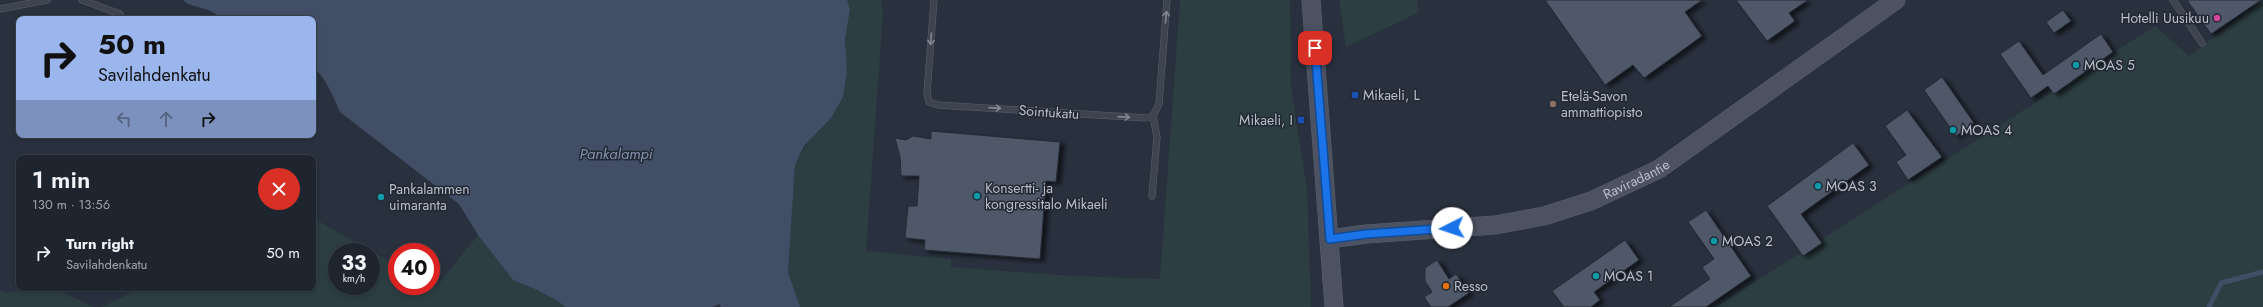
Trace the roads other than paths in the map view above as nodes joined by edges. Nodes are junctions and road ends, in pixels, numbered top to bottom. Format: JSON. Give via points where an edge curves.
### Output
{"nodes":[{"id":1,"x":47,"y":0,"type":"edge"},
{"id":2,"x":82,"y":0,"type":"edge"},
{"id":3,"x":934,"y":0,"type":"edge"},
{"id":4,"x":1167,"y":0,"type":"edge"},
{"id":5,"x":1311,"y":0,"type":"edge"},
{"id":6,"x":1896,"y":0,"type":"edge"},
{"id":7,"x":2174,"y":0,"type":"edge"},
{"id":8,"x":0,"y":9,"type":"edge"},
{"id":9,"x":121,"y":16,"type":"edge"},
{"id":10,"x":2202,"y":43,"type":"dead end"},
{"id":11,"x":1153,"y":116,"type":"junction"},
{"id":12,"x":1152,"y":196,"type":"dead end"},
{"id":13,"x":1330,"y":239,"type":"junction"},
{"id":14,"x":1334,"y":307,"type":"edge"}],
"edges":[{"from":1,"to":8,"type":"lane"},
{"from":2,"to":9,"type":"lane"},
{"from":3,"to":11,"type":"lane","name":"Sointukatu","one_way":true,"via":[[927,93],[929,102],[938,105],[1125,117]]},
{"from":11,"to":4,"type":"lane","one_way":true,"via":[[1159,104]]},
{"from":5,"to":13,"type":"street"},
{"from":6,"to":13,"type":"street","name":"Raviradantie","via":[[1659,169],[1590,201],[1544,216],[1495,225]]},
{"from":7,"to":10,"type":"lane"},
{"from":11,"to":12,"type":"lane","via":[[1157,137]]},
{"from":13,"to":14,"type":"street"}]}
